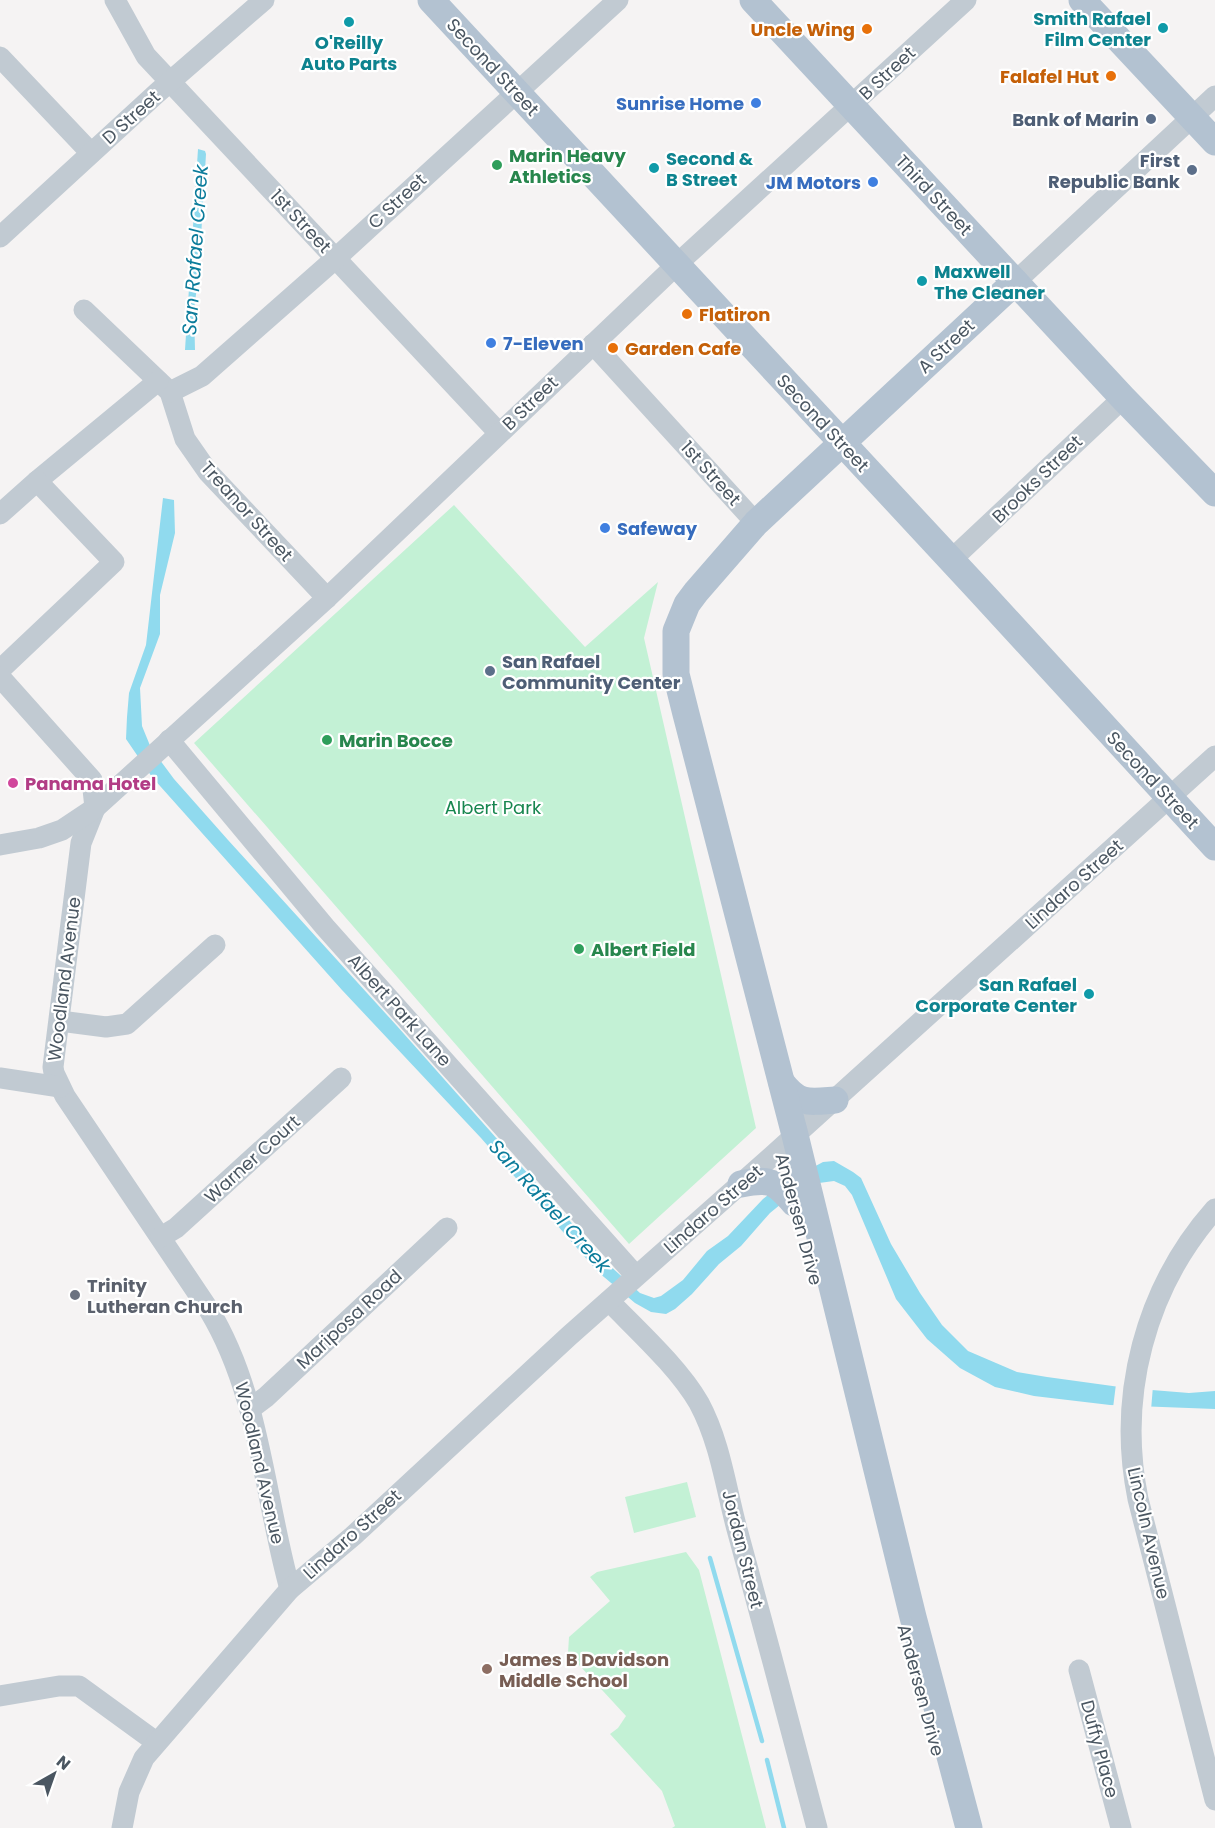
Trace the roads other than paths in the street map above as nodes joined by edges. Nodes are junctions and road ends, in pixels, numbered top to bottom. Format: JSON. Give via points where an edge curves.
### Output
{"nodes":[{"id":1,"x":115,"y":0,"type":"edge"},
{"id":2,"x":264,"y":0,"type":"edge"},
{"id":3,"x":431,"y":0,"type":"edge"},
{"id":4,"x":618,"y":0,"type":"edge"},
{"id":5,"x":753,"y":0,"type":"edge"},
{"id":6,"x":966,"y":0,"type":"edge"},
{"id":7,"x":1082,"y":0,"type":"edge"},
{"id":8,"x":0,"y":57,"type":"edge"},
{"id":9,"x":170,"y":83,"type":"junction"},
{"id":10,"x":516,"y":93,"type":"junction"},
{"id":11,"x":1215,"y":96,"type":"edge"},
{"id":12,"x":852,"y":106,"type":"junction"},
{"id":13,"x":1192,"y":117,"type":"junction"},
{"id":14,"x":1215,"y":142,"type":"edge"},
{"id":15,"x":91,"y":153,"type":"junction"},
{"id":16,"x":0,"y":237,"type":"edge"},
{"id":17,"x":336,"y":258,"type":"junction"},
{"id":18,"x":677,"y":264,"type":"junction"},
{"id":19,"x":1015,"y":282,"type":"junction"},
{"id":20,"x":84,"y":310,"type":"dead end"},
{"id":21,"x":592,"y":344,"type":"junction"},
{"id":22,"x":164,"y":386,"type":"junction"},
{"id":23,"x":1123,"y":398,"type":"junction"},
{"id":24,"x":499,"y":433,"type":"junction"},
{"id":25,"x":841,"y":443,"type":"junction"},
{"id":26,"x":37,"y":481,"type":"junction"},
{"id":27,"x":1215,"y":493,"type":"edge"},
{"id":28,"x":0,"y":514,"type":"edge"},
{"id":29,"x":756,"y":523,"type":"junction"},
{"id":30,"x":951,"y":560,"type":"junction"},
{"id":31,"x":327,"y":598,"type":"junction"},
{"id":32,"x":675,"y":613,"type":"junction"},
{"id":33,"x":0,"y":670,"type":"edge"},
{"id":34,"x":0,"y":677,"type":"edge"},
{"id":35,"x":169,"y":740,"type":"junction"},
{"id":36,"x":1215,"y":756,"type":"edge"},
{"id":37,"x":1169,"y":799,"type":"junction"},
{"id":38,"x":95,"y":807,"type":"junction"},
{"id":39,"x":0,"y":845,"type":"edge"},
{"id":40,"x":1215,"y":847,"type":"edge"},
{"id":41,"x":215,"y":945,"type":"dead end"},
{"id":42,"x":60,"y":1021,"type":"junction"},
{"id":43,"x":0,"y":1078,"type":"edge"},
{"id":44,"x":341,"y":1078,"type":"dead end"},
{"id":45,"x":782,"y":1083,"type":"junction"},
{"id":46,"x":60,"y":1087,"type":"junction"},
{"id":47,"x":835,"y":1100,"type":"junction"},
{"id":48,"x":789,"y":1168,"type":"junction"},
{"id":49,"x":741,"y":1184,"type":"joint"},
{"id":50,"x":1215,"y":1209,"type":"edge"},
{"id":51,"x":447,"y":1228,"type":"dead end"},
{"id":52,"x":810,"y":1232,"type":"junction"},
{"id":53,"x":161,"y":1237,"type":"junction"},
{"id":54,"x":634,"y":1278,"type":"junction"},
{"id":55,"x":613,"y":1298,"type":"junction"},
{"id":56,"x":250,"y":1409,"type":"junction"},
{"id":57,"x":290,"y":1589,"type":"junction"},
{"id":58,"x":1079,"y":1670,"type":"dead end"},
{"id":59,"x":0,"y":1696,"type":"edge"},
{"id":60,"x":156,"y":1742,"type":"junction"},
{"id":61,"x":1215,"y":1800,"type":"edge"},
{"id":62,"x":122,"y":1828,"type":"edge"},
{"id":63,"x":817,"y":1828,"type":"edge"},
{"id":64,"x":957,"y":1828,"type":"edge"},
{"id":65,"x":969,"y":1828,"type":"edge"},
{"id":66,"x":1121,"y":1828,"type":"edge"}],
"edges":[{"from":1,"to":9,"type":"street","name":"1st Street","via":[[146,57]]},
{"from":2,"to":9,"type":"street","name":"D Street"},
{"from":3,"to":10,"type":"main road","name":"Second Street"},
{"from":4,"to":10,"type":"street","name":"C Street"},
{"from":5,"to":12,"type":"main road","name":"Third Street"},
{"from":6,"to":12,"type":"street","name":"B Street"},
{"from":7,"to":13,"type":"main road"},
{"from":8,"to":15,"type":"street"},
{"from":9,"to":15,"type":"street","name":"D Street"},
{"from":9,"to":17,"type":"street","name":"1st Street"},
{"from":10,"to":17,"type":"street","name":"C Street"},
{"from":10,"to":18,"type":"main road","name":"Second Street"},
{"from":11,"to":13,"type":"street","name":"A Street"},
{"from":12,"to":18,"type":"street","name":"B Street"},
{"from":12,"to":19,"type":"main road","name":"Third Street"},
{"from":13,"to":14,"type":"main road"},
{"from":13,"to":19,"type":"street","name":"A Street"},
{"from":15,"to":16,"type":"street","name":"D Street"},
{"from":17,"to":22,"type":"street","name":"C Street","via":[[202,376]]},
{"from":17,"to":24,"type":"street","name":"1st Street"},
{"from":18,"to":21,"type":"street","name":"B Street"},
{"from":18,"to":25,"type":"main road","name":"Second Street"},
{"from":19,"to":23,"type":"main road","name":"Third Street"},
{"from":19,"to":25,"type":"main road","name":"A Street"},
{"from":20,"to":22,"type":"street","name":"Treanor Street"},
{"from":21,"to":24,"type":"street","name":"B Street"},
{"from":21,"to":29,"type":"street","name":"1st Street"},
{"from":22,"to":26,"type":"street","name":"C Street"},
{"from":22,"to":31,"type":"street","name":"Treanor Street","via":[[185,439],[208,472]]},
{"from":23,"to":27,"type":"main road","name":"Third Street"},
{"from":23,"to":30,"type":"street","name":"Brooks Street"},
{"from":24,"to":31,"type":"street","name":"B Street"},
{"from":25,"to":29,"type":"main road","name":"A Street"},
{"from":25,"to":30,"type":"main road","name":"Second Street"},
{"from":26,"to":28,"type":"street","name":"C Street"},
{"from":26,"to":33,"type":"street","via":[[114,562]]},
{"from":29,"to":32,"type":"main road","name":"A Street","via":[[707,560],[677,596]]},
{"from":30,"to":37,"type":"main road","name":"Second Street"},
{"from":31,"to":35,"type":"street","name":"B Street"},
{"from":32,"to":45,"type":"main road","name":"Andersen Drive","via":[[676,674]]},
{"from":32,"to":48,"type":"main road","name":"Andersen Drive","via":[[663,624],[660,672]]},
{"from":34,"to":38,"type":"street","via":[[92,780]]},
{"from":35,"to":38,"type":"street","name":"B Street"},
{"from":35,"to":54,"type":"street","name":"Albert Park Lane","via":[[325,927]]},
{"from":36,"to":37,"type":"street","name":"Lindaro Street"},
{"from":37,"to":40,"type":"main road","name":"Second Street"},
{"from":37,"to":47,"type":"street","name":"Lindaro Street"},
{"from":38,"to":39,"type":"street","name":"B Street","via":[[62,830]]},
{"from":38,"to":42,"type":"street","name":"Woodland Avenue","via":[[81,843]]},
{"from":41,"to":42,"type":"street","via":[[127,1024],[106,1028]]},
{"from":42,"to":46,"type":"street","name":"Woodland Avenue","via":[[53,1067]]},
{"from":43,"to":46,"type":"street"},
{"from":44,"to":53,"type":"street","name":"Warner Court","via":[[176,1228]]},
{"from":45,"to":47,"type":"main road","via":[[800,1100]]},
{"from":45,"to":48,"type":"main road","name":"Andersen Drive"},
{"from":46,"to":53,"type":"street","name":"Woodland Avenue"},
{"from":47,"to":48,"type":"street","name":"Lindaro Street"},
{"from":48,"to":49,"type":"main road"},
{"from":48,"to":52,"type":"main road","name":"Andersen Drive"},
{"from":48,"to":52,"type":"main road","name":"Andersen Drive"},
{"from":49,"to":54,"type":"street","name":"Lindaro Street"},
{"from":50,"to":61,"type":"street","name":"Lincoln Avenue","via":[[1165,1282],[1135,1373],[1131,1412],[1138,1499]]},
{"from":51,"to":56,"type":"street","name":"Mariposa Road"},
{"from":52,"to":64,"type":"main road","name":"Andersen Drive","via":[[902,1619]]},
{"from":52,"to":65,"type":"main road","name":"Andersen Drive","via":[[834,1288],[913,1617]]},
{"from":53,"to":56,"type":"street","name":"Woodland Avenue","via":[[218,1325],[239,1371]]},
{"from":54,"to":55,"type":"street","name":"Lindaro Street"},
{"from":55,"to":57,"type":"street","name":"Lindaro Street"},
{"from":55,"to":63,"type":"street","name":"Jordan Street","via":[[698,1402],[719,1450]]},
{"from":56,"to":57,"type":"street","name":"Woodland Avenue"},
{"from":57,"to":60,"type":"street"},
{"from":58,"to":66,"type":"street","name":"Duffy Place"},
{"from":59,"to":60,"type":"street","via":[[80,1686]]},
{"from":60,"to":62,"type":"street","via":[[129,1792]]}]}
